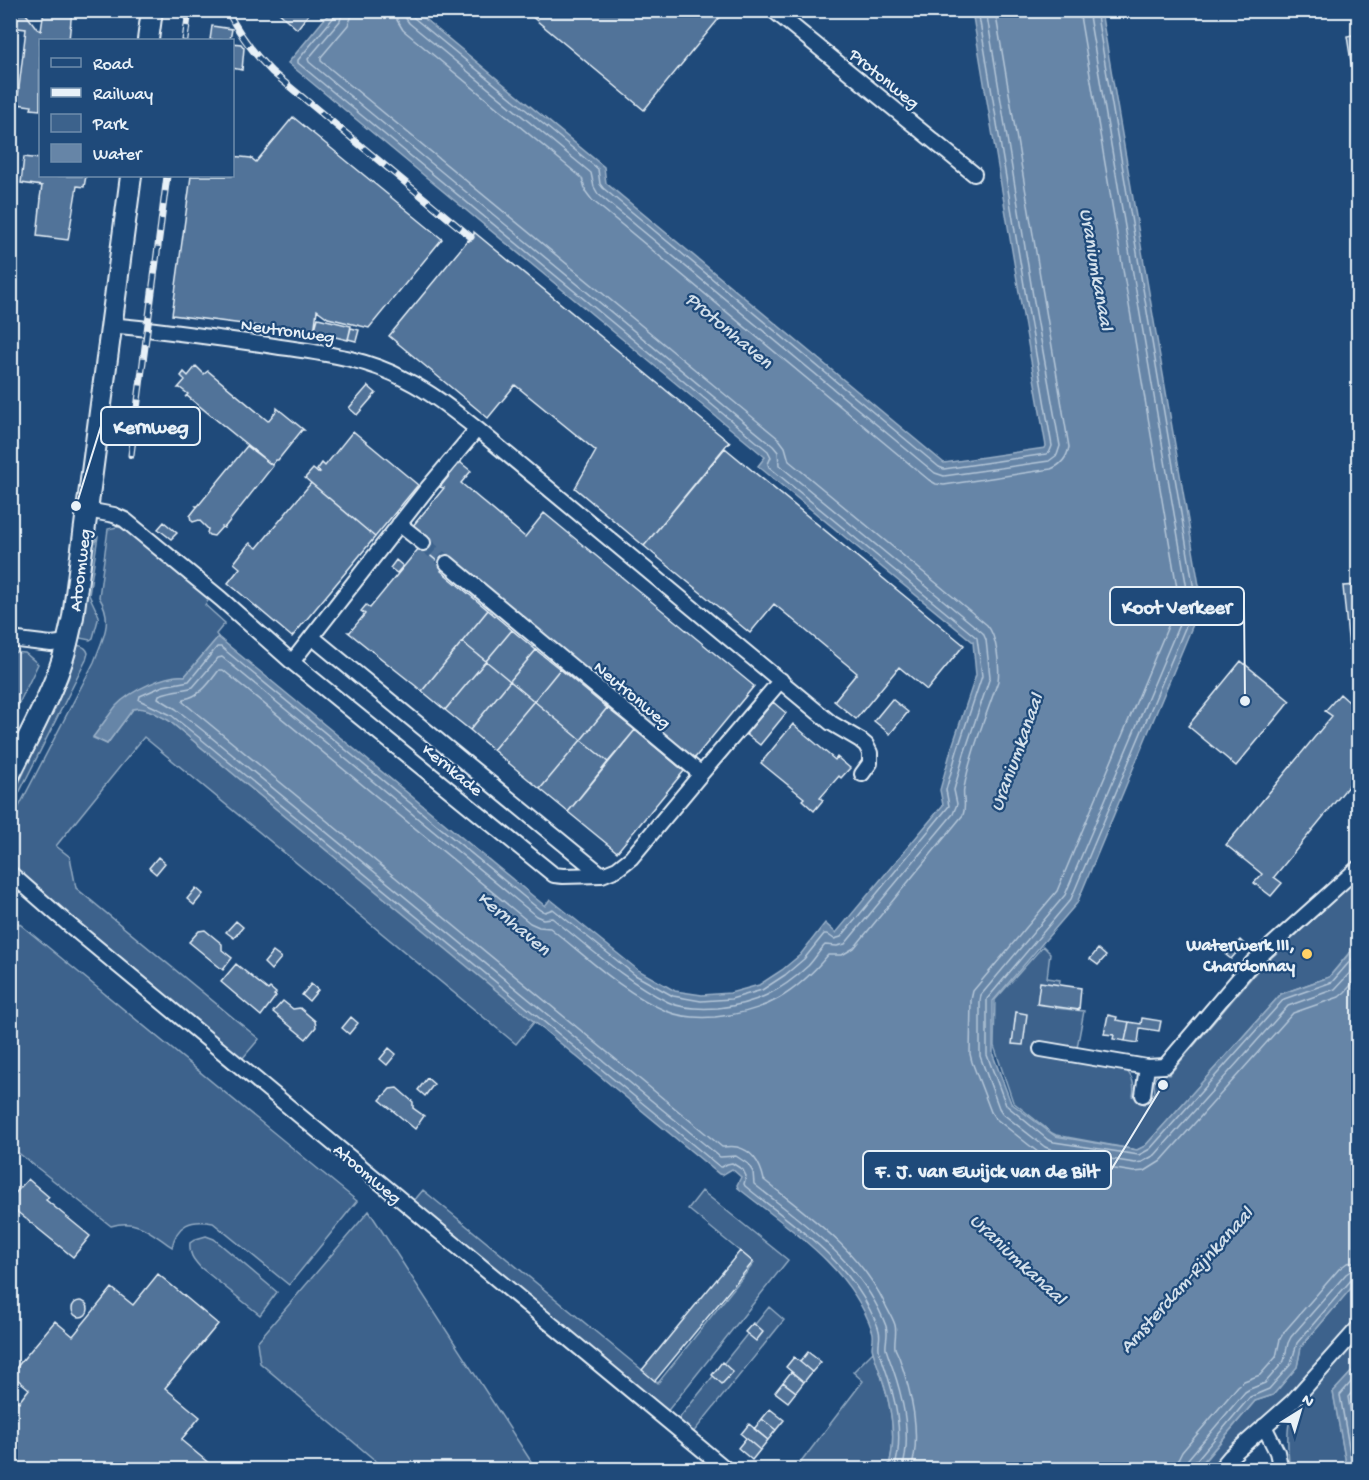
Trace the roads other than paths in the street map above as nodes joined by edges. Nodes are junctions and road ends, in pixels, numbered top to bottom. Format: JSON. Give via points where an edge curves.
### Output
{"nodes":[{"id":1,"x":152,"y":10,"type":"edge"},
{"id":2,"x":773,"y":10,"type":"edge"},
{"id":3,"x":148,"y":39,"type":"edge"},
{"id":4,"x":974,"y":174,"type":"dead end"},
{"id":5,"x":131,"y":177,"type":"edge"},
{"id":6,"x":111,"y":326,"type":"junction"},
{"id":7,"x":477,"y":429,"type":"junction"},
{"id":8,"x":87,"y":510,"type":"junction"},
{"id":9,"x":399,"y":524,"type":"junction"},
{"id":10,"x":423,"y":543,"type":"tunnel mouth"},
{"id":11,"x":447,"y":563,"type":"tunnel mouth"},
{"id":12,"x":312,"y":637,"type":"junction"},
{"id":13,"x":10,"y":639,"type":"edge"},
{"id":14,"x":68,"y":642,"type":"junction"},
{"id":15,"x":292,"y":662,"type":"junction"},
{"id":16,"x":781,"y":680,"type":"junction"},
{"id":17,"x":10,"y":774,"type":"edge"},
{"id":18,"x":701,"y":774,"type":"junction"},
{"id":19,"x":862,"y":774,"type":"dead end"},
{"id":20,"x":1359,"y":868,"type":"edge"},
{"id":21,"x":10,"y":873,"type":"edge"},
{"id":22,"x":602,"y":876,"type":"junction"},
{"id":23,"x":1041,"y":1049,"type":"dead end"},
{"id":24,"x":1146,"y":1067,"type":"junction"},
{"id":25,"x":1143,"y":1095,"type":"dead end"},
{"id":26,"x":1359,"y":1329,"type":"edge"},
{"id":27,"x":1264,"y":1426,"type":"junction"},
{"id":28,"x":727,"y":1470,"type":"edge"},
{"id":29,"x":1219,"y":1470,"type":"edge"},
{"id":30,"x":1281,"y":1470,"type":"edge"}],
"edges":[{"from":1,"to":3,"type":"street"},
{"from":2,"to":4,"type":"street","name":"Protonweg"},
{"from":5,"to":6,"type":"street","name":"Atoomweg"},
{"from":6,"to":7,"type":"street","name":"Neutronweg","via":[[345,357],[405,379]]},
{"from":6,"to":8,"type":"street","name":"Atoomweg"},
{"from":7,"to":9,"type":"street"},
{"from":7,"to":16,"type":"street","name":"Neutronweg"},
{"from":8,"to":14,"type":"street","name":"Atoomweg"},
{"from":8,"to":15,"type":"street","name":"Kernkade","via":[[125,520]]},
{"from":9,"to":10,"type":"street"},
{"from":9,"to":12,"type":"street"},
{"from":11,"to":18,"type":"street","name":"Neutronweg"},
{"from":12,"to":15,"type":"street"},
{"from":12,"to":22,"type":"street","name":"Kernkade"},
{"from":13,"to":14,"type":"street"},
{"from":14,"to":17,"type":"street","name":"Atoomweg","via":[[60,669]]},
{"from":15,"to":22,"type":"street","name":"Kernkade","via":[[554,874]]},
{"from":16,"to":18,"type":"street"},
{"from":16,"to":19,"type":"street","name":"Neutronweg","via":[[831,723],[866,745],[870,763]]},
{"from":18,"to":22,"type":"street","via":[[631,858]]},
{"from":20,"to":24,"type":"street","via":[[1252,963],[1165,1066]]},
{"from":21,"to":28,"type":"street","name":"Atoomweg"},
{"from":23,"to":24,"type":"street"},
{"from":24,"to":25,"type":"street"},
{"from":26,"to":27,"type":"street","via":[[1293,1401]]},
{"from":27,"to":29,"type":"street"},
{"from":27,"to":30,"type":"street"}]}
